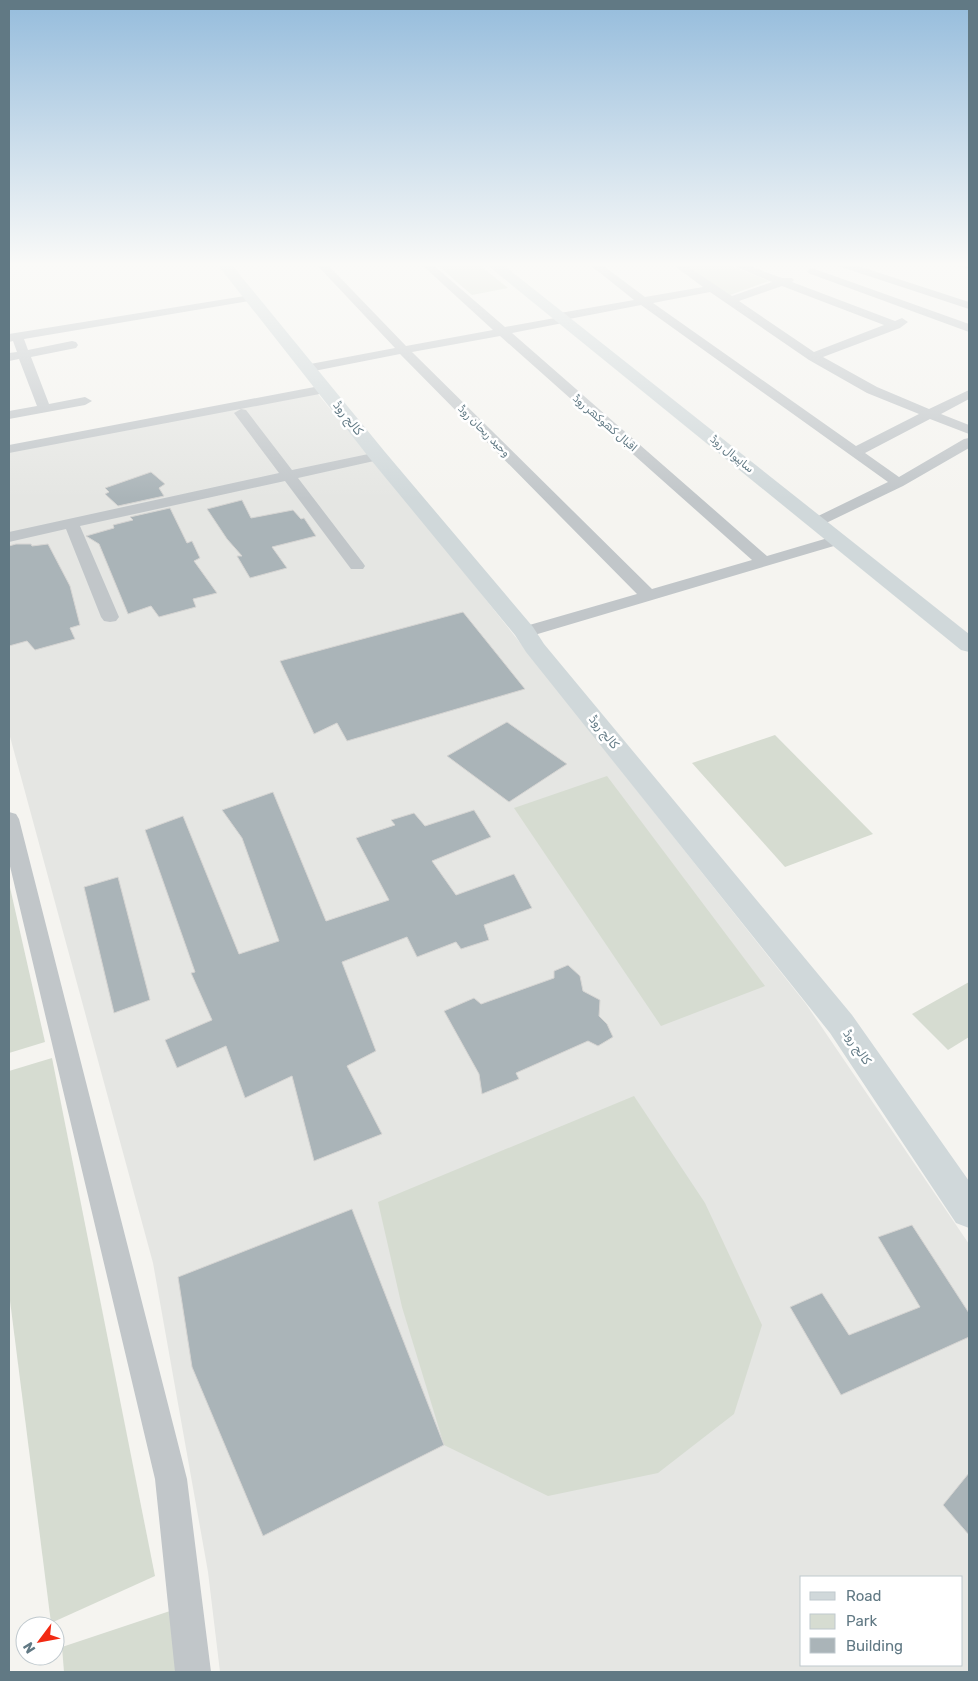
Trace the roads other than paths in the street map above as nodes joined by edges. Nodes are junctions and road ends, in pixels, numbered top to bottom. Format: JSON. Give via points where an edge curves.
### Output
{"nodes":[{"id":1,"x":17,"y":342,"type":"edge"},
{"id":2,"x":288,"y":342,"type":"edge"},
{"id":3,"x":396,"y":342,"type":"edge"},
{"id":4,"x":448,"y":342,"type":"edge"},
{"id":5,"x":514,"y":342,"type":"edge"},
{"id":6,"x":593,"y":342,"type":"edge"},
{"id":7,"x":701,"y":342,"type":"edge"},
{"id":8,"x":792,"y":342,"type":"edge"},
{"id":9,"x":851,"y":342,"type":"edge"},
{"id":10,"x":72,"y":345,"type":"dead end"},
{"id":11,"x":404,"y":351,"type":"junction"},
{"id":12,"x":24,"y":354,"type":"junction"},
{"id":13,"x":9,"y":357,"type":"edge"},
{"id":14,"x":814,"y":357,"type":"junction"},
{"id":15,"x":309,"y":368,"type":"junction"},
{"id":16,"x":325,"y":389,"type":"junction"},
{"id":17,"x":969,"y":394,"type":"edge"},
{"id":18,"x":85,"y":401,"type":"dead end"},
{"id":19,"x":44,"y":408,"type":"junction"},
{"id":20,"x":241,"y":413,"type":"dead end"},
{"id":21,"x":929,"y":414,"type":"junction"},
{"id":22,"x":9,"y":415,"type":"edge"},
{"id":23,"x":969,"y":430,"type":"edge"},
{"id":24,"x":969,"y":442,"type":"edge"},
{"id":25,"x":9,"y":449,"type":"edge"},
{"id":26,"x":855,"y":452,"type":"junction"},
{"id":27,"x":378,"y":456,"type":"junction"},
{"id":28,"x":288,"y":476,"type":"junction"},
{"id":29,"x":898,"y":483,"type":"junction"},
{"id":30,"x":817,"y":522,"type":"junction"},
{"id":31,"x":71,"y":524,"type":"junction"},
{"id":32,"x":9,"y":537,"type":"edge"},
{"id":33,"x":838,"y":540,"type":"junction"},
{"id":34,"x":763,"y":562,"type":"junction"},
{"id":35,"x":357,"y":566,"type":"dead end"},
{"id":36,"x":649,"y":596,"type":"junction"},
{"id":37,"x":110,"y":617,"type":"dead end"},
{"id":38,"x":525,"y":632,"type":"junction"},
{"id":39,"x":969,"y":645,"type":"edge"},
{"id":40,"x":9,"y":818,"type":"edge"},
{"id":41,"x":969,"y":1211,"type":"edge"},
{"id":42,"x":193,"y":1672,"type":"edge"}],
"edges":[{"from":1,"to":12,"type":"street"},
{"from":2,"to":15,"type":"main road","name":"کالج روڈ"},
{"from":3,"to":11,"type":"street","name":"وحید ریحان روڈ"},
{"from":4,"to":11,"type":"street"},
{"from":5,"to":34,"type":"street","name":"اقبال کھوکھر روڈ"},
{"from":6,"to":30,"type":"main road","name":"ساہیوال روڈ"},
{"from":7,"to":26,"type":"street"},
{"from":8,"to":14,"type":"street"},
{"from":9,"to":14,"type":"street"},
{"from":10,"to":12,"type":"street"},
{"from":11,"to":15,"type":"street"},
{"from":11,"to":36,"type":"street","name":"وحید ریحان روڈ"},
{"from":12,"to":13,"type":"street"},
{"from":12,"to":19,"type":"street"},
{"from":14,"to":21,"type":"street","via":[[872,390]]},
{"from":15,"to":16,"type":"main road","name":"کالج روڈ"},
{"from":16,"to":25,"type":"street"},
{"from":16,"to":27,"type":"main road","name":"کالج روڈ"},
{"from":17,"to":21,"type":"street"},
{"from":18,"to":19,"type":"street"},
{"from":19,"to":22,"type":"street"},
{"from":20,"to":28,"type":"street"},
{"from":21,"to":23,"type":"street"},
{"from":21,"to":26,"type":"street"},
{"from":24,"to":29,"type":"street"},
{"from":26,"to":29,"type":"street"},
{"from":27,"to":28,"type":"street"},
{"from":27,"to":38,"type":"main road","name":"کالج روڈ"},
{"from":28,"to":31,"type":"street"},
{"from":28,"to":35,"type":"street"},
{"from":29,"to":30,"type":"street"},
{"from":30,"to":33,"type":"main road","name":"ساہیوال روڈ"},
{"from":31,"to":32,"type":"street"},
{"from":31,"to":37,"type":"street"},
{"from":33,"to":34,"type":"street"},
{"from":33,"to":39,"type":"main road","name":"ساہیوال روڈ"},
{"from":34,"to":36,"type":"street"},
{"from":36,"to":38,"type":"street"},
{"from":38,"to":41,"type":"main road","name":"کالج روڈ","via":[[841,1024]]},
{"from":40,"to":42,"type":"street","via":[[171,1480]]}]}
